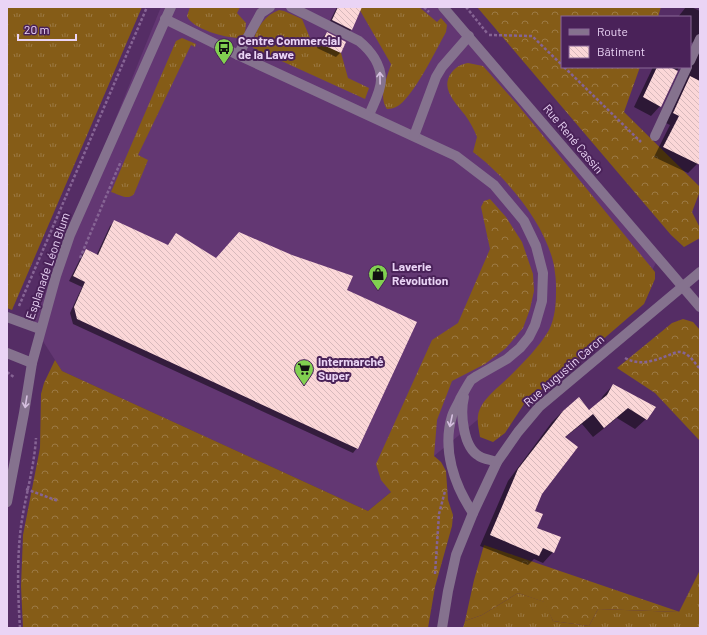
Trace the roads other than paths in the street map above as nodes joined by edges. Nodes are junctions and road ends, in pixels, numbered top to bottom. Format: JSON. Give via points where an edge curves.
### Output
{"nodes":[{"id":1,"x":171,"y":7,"type":"edge"},
{"id":2,"x":270,"y":7,"type":"edge"},
{"id":3,"x":291,"y":7,"type":"edge"},
{"id":4,"x":443,"y":7,"type":"edge"},
{"id":5,"x":165,"y":19,"type":"junction"},
{"id":6,"x":469,"y":36,"type":"junction"},
{"id":7,"x":700,"y":39,"type":"edge"},
{"id":8,"x":238,"y":55,"type":"junction"},
{"id":9,"x":691,"y":59,"type":"edge"},
{"id":10,"x":687,"y":68,"type":"edge"},
{"id":11,"x":369,"y":115,"type":"junction"},
{"id":12,"x":414,"y":136,"type":"junction"},
{"id":13,"x":655,"y":136,"type":"road end"},
{"id":14,"x":700,"y":272,"type":"edge"},
{"id":15,"x":682,"y":288,"type":"junction"},
{"id":16,"x":700,"y":307,"type":"edge"},
{"id":17,"x":10,"y":318,"type":"edge"},
{"id":18,"x":40,"y":329,"type":"junction"},
{"id":19,"x":7,"y":353,"type":"edge"},
{"id":20,"x":32,"y":363,"type":"junction"},
{"id":21,"x":467,"y":386,"type":"junction"},
{"id":22,"x":497,"y":462,"type":"junction"},
{"id":23,"x":7,"y":502,"type":"edge"},
{"id":24,"x":472,"y":513,"type":"junction"},
{"id":25,"x":442,"y":628,"type":"edge"}],
"edges":[{"from":1,"to":5,"type":"street","name":"Esplanade Léon Blum"},
{"from":2,"to":8,"type":"street","via":[[261,13]]},
{"from":11,"to":3,"type":"street","one_way":true,"via":[[382,81],[379,67],[368,48]]},
{"from":4,"to":6,"type":"street","name":"Rue René Cassin"},
{"from":5,"to":8,"type":"street"},
{"from":5,"to":18,"type":"street","name":"Esplanade Léon Blum","via":[[70,235]]},
{"from":6,"to":12,"type":"street","via":[[436,77]]},
{"from":6,"to":15,"type":"street","name":"Rue René Cassin"},
{"from":7,"to":9,"type":"street"},
{"from":8,"to":11,"type":"street"},
{"from":10,"to":13,"type":"street"},
{"from":11,"to":12,"type":"street"},
{"from":12,"to":21,"type":"street","via":[[456,156],[494,185],[524,221],[536,246],[543,273],[542,301],[535,325],[528,337],[514,354],[477,376]]},
{"from":14,"to":15,"type":"street","name":"Rue Augustin Caron"},
{"from":15,"to":16,"type":"street","name":"Rue René Cassin"},
{"from":15,"to":22,"type":"street","name":"Rue Augustin Caron","via":[[539,407]]},
{"from":17,"to":18,"type":"street"},
{"from":18,"to":20,"type":"street","name":"Esplanade Léon Blum"},
{"from":19,"to":20,"type":"street"},
{"from":20,"to":23,"type":"street","name":"Esplanade Léon Blum","one_way":true},
{"from":21,"to":22,"type":"street","via":[[462,412],[468,442],[479,457]]},
{"from":21,"to":24,"type":"street","one_way":true,"via":[[452,415],[449,456],[457,487]]},
{"from":22,"to":24,"type":"street","name":"Rue Augustin Caron"},
{"from":24,"to":25,"type":"street","name":"Rue Augustin Caron","via":[[456,556]]}]}
